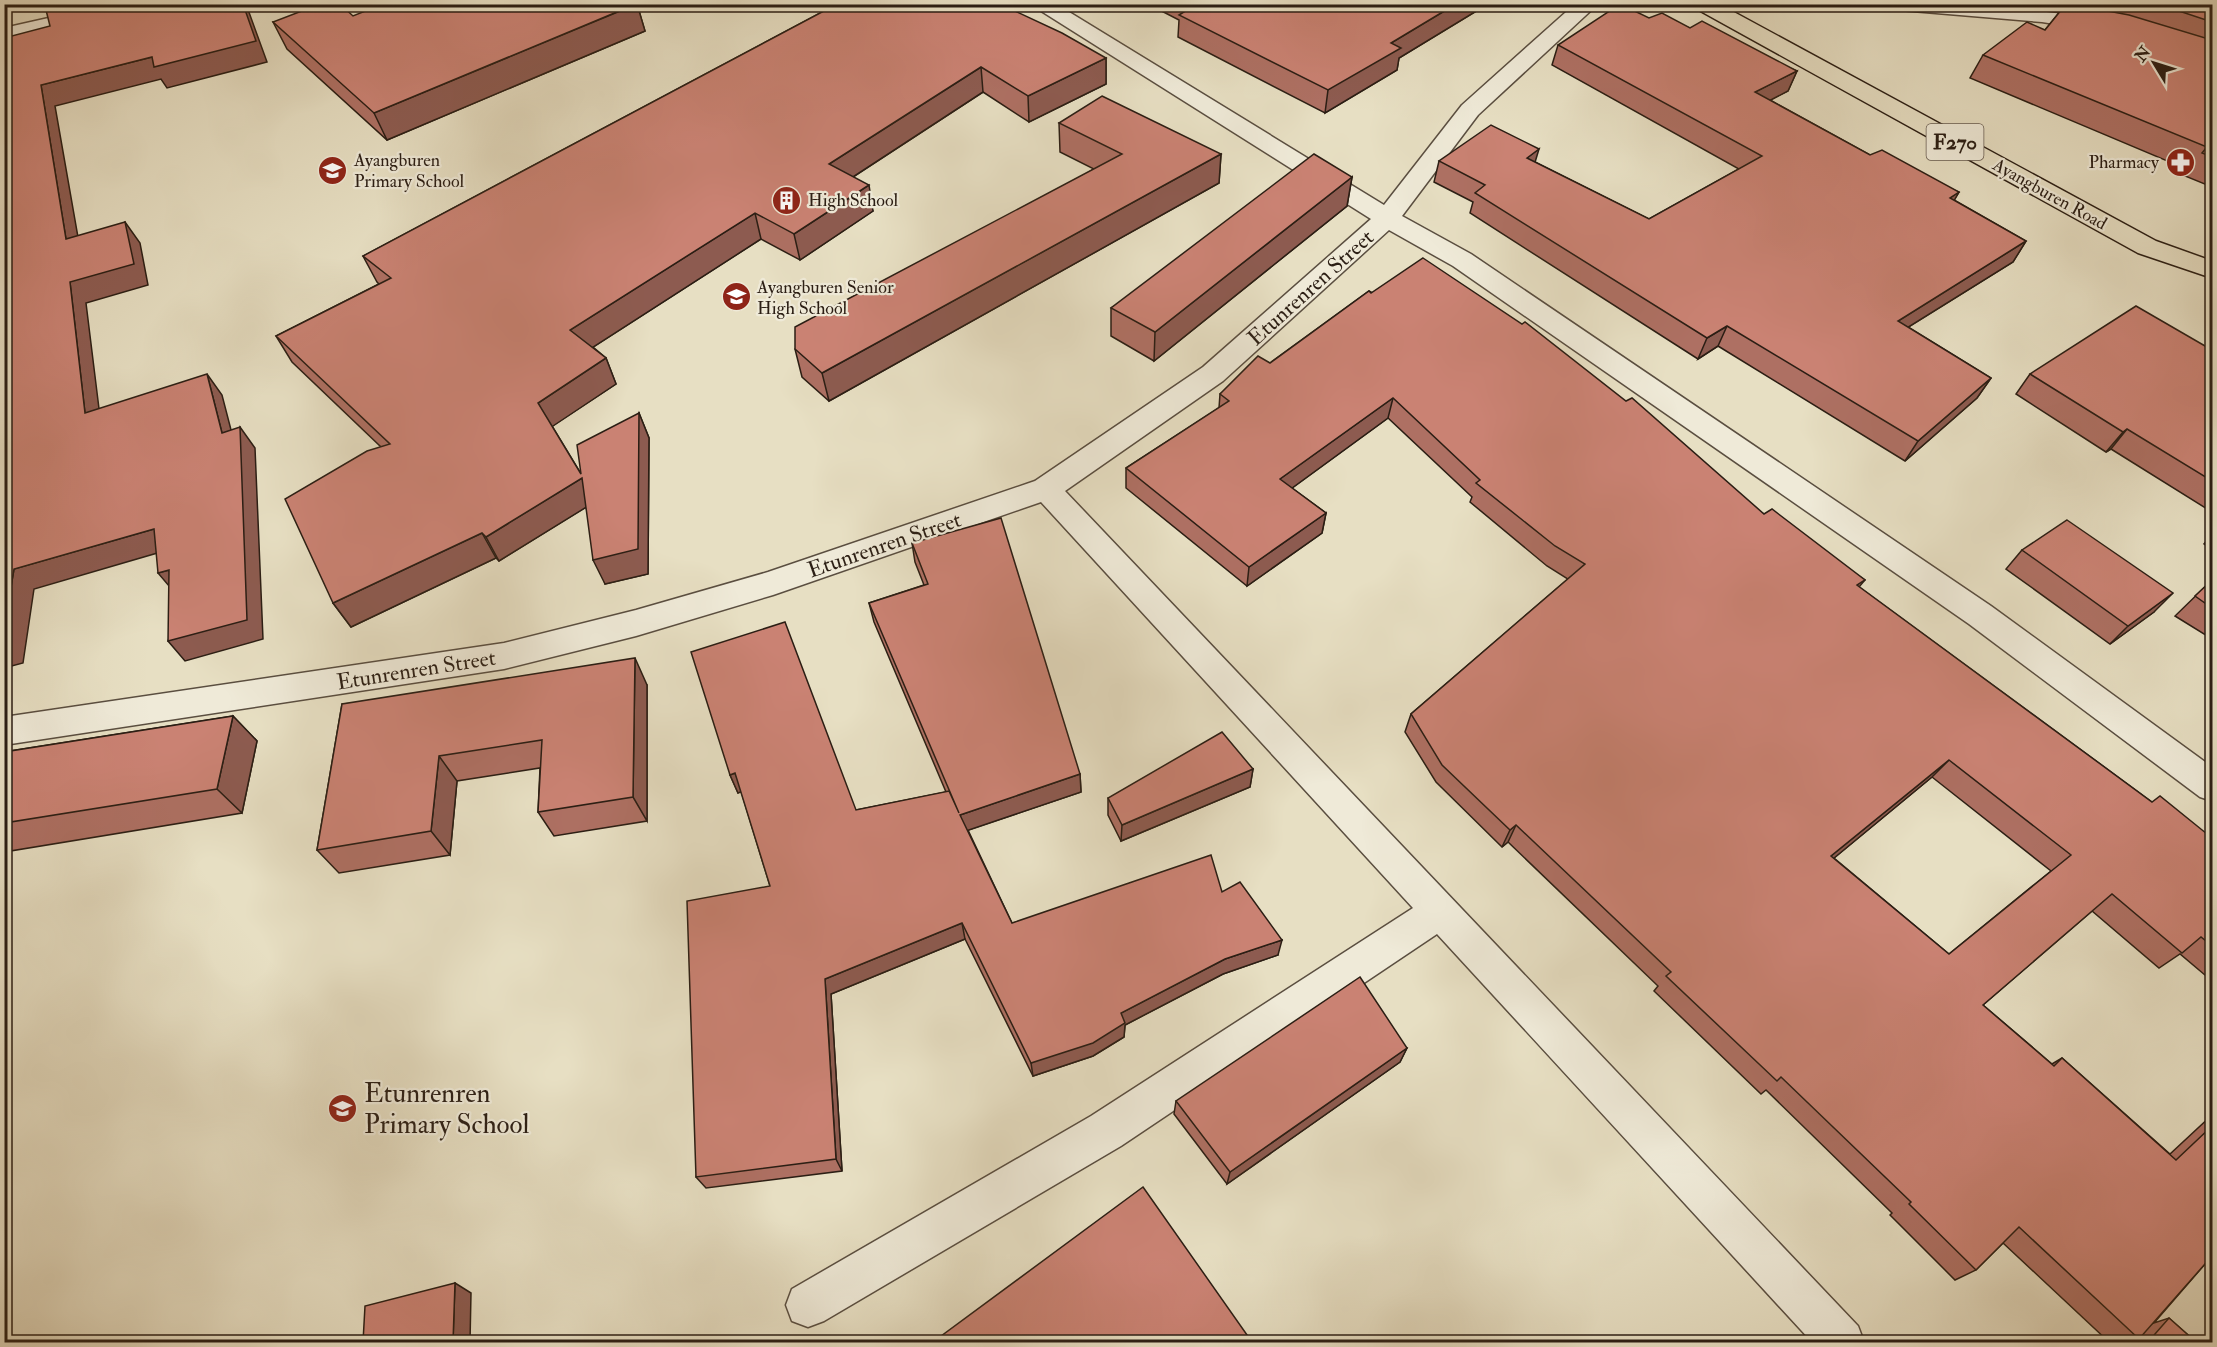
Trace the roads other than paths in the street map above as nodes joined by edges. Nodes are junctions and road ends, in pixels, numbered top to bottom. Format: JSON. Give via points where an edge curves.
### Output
{"nodes":[{"id":1,"x":1040,"y":4,"type":"edge"},
{"id":2,"x":1588,"y":4,"type":"edge"},
{"id":3,"x":1702,"y":4,"type":"edge"},
{"id":4,"x":1745,"y":4,"type":"edge"},
{"id":5,"x":1900,"y":4,"type":"edge"},
{"id":6,"x":112,"y":9,"type":"edge"},
{"id":7,"x":2120,"y":29,"type":"edge"},
{"id":8,"x":4,"y":35,"type":"edge"},
{"id":9,"x":2130,"y":212,"type":"dead end"},
{"id":10,"x":1387,"y":218,"type":"junction"},
{"id":11,"x":2161,"y":229,"type":"dead end"},
{"id":12,"x":2212,"y":270,"type":"edge"},
{"id":13,"x":1046,"y":489,"type":"junction"},
{"id":14,"x":4,"y":731,"type":"edge"},
{"id":15,"x":2212,"y":786,"type":"edge"},
{"id":16,"x":1440,"y":911,"type":"junction"},
{"id":17,"x":808,"y":1305,"type":"dead end"},
{"id":18,"x":1842,"y":1342,"type":"edge"}],
"edges":[{"from":1,"to":10,"type":"street"},
{"from":2,"to":10,"type":"street","name":"Etunrenren Street","via":[[1470,110]]},
{"from":3,"to":12,"type":"main road","name":"Ayangburen Road","number":"F270","via":[[2147,247]]},
{"from":4,"to":9,"type":"main road","name":"Ayangburen Road","number":"F270"},
{"from":5,"to":7,"type":"street","via":[[2042,16]]},
{"from":6,"to":8,"type":"street"},
{"from":10,"to":13,"type":"street","name":"Etunrenren Street","via":[[1213,374]]},
{"from":10,"to":15,"type":"street","via":[[1462,260],[1980,615]]},
{"from":11,"to":12,"type":"main road","name":"Ayangburen Road","number":"F270"},
{"from":13,"to":14,"type":"street","name":"Etunrenren Street","via":[[773,583],[504,656]]},
{"from":13,"to":16,"type":"street"},
{"from":16,"to":17,"type":"street","via":[[1106,1131]]},
{"from":16,"to":18,"type":"street"}]}
